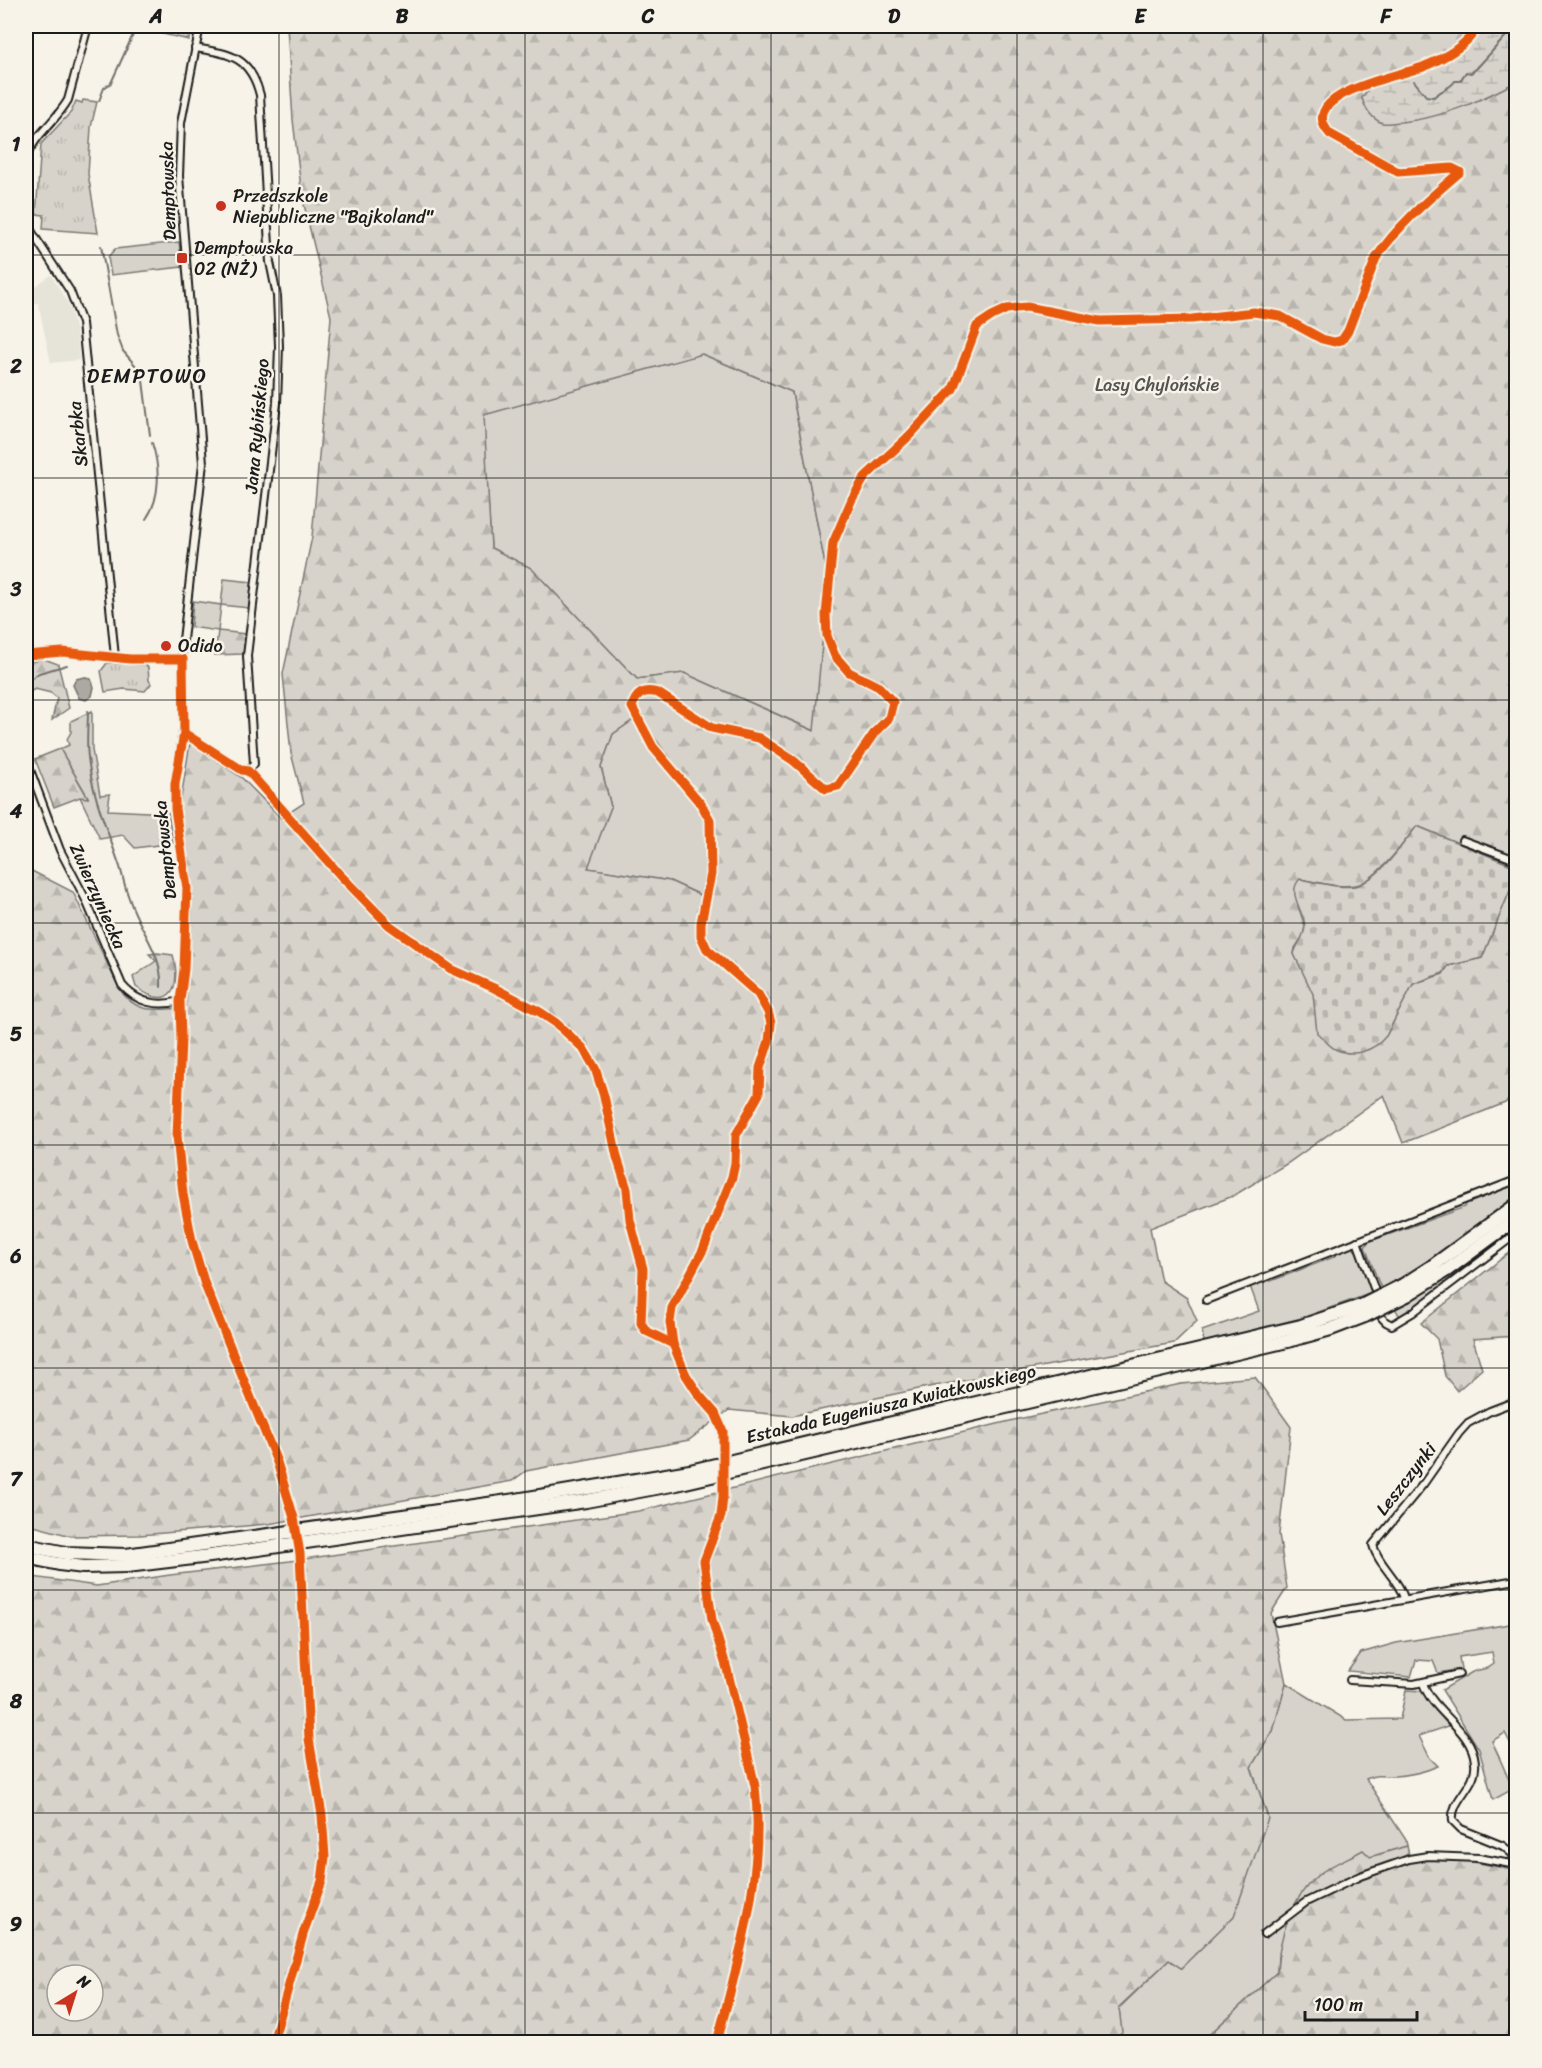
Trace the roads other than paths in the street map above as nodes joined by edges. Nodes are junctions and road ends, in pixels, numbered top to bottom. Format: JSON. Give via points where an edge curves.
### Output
{"nodes":[{"id":1,"x":88,"y":26,"type":"edge"},
{"id":2,"x":200,"y":26,"type":"edge"},
{"id":3,"x":195,"y":48,"type":"junction"},
{"id":4,"x":26,"y":157,"type":"edge"},
{"id":5,"x":26,"y":223,"type":"edge"},
{"id":6,"x":26,"y":643,"type":"edge"},
{"id":7,"x":27,"y":655,"type":"edge"},
{"id":8,"x":115,"y":657,"type":"junction"},
{"id":9,"x":183,"y":659,"type":"junction"},
{"id":10,"x":184,"y":733,"type":"junction"},
{"id":11,"x":26,"y":759,"type":"edge"},
{"id":12,"x":1462,"y":840,"type":"dead end"},
{"id":13,"x":1516,"y":860,"type":"edge"},
{"id":14,"x":180,"y":1001,"type":"joint"},
{"id":15,"x":1516,"y":1180,"type":"edge"},
{"id":16,"x":1516,"y":1205,"type":"edge"},
{"id":17,"x":1516,"y":1219,"type":"edge"},
{"id":18,"x":1516,"y":1234,"type":"edge"},
{"id":19,"x":1357,"y":1241,"type":"junction"},
{"id":20,"x":1405,"y":1290,"type":"junction"},
{"id":21,"x":1206,"y":1300,"type":"dead end"},
{"id":22,"x":1516,"y":1401,"type":"edge"},
{"id":23,"x":26,"y":1545,"type":"edge"},
{"id":24,"x":26,"y":1557,"type":"edge"},
{"id":25,"x":126,"y":1560,"type":"junction"},
{"id":26,"x":1516,"y":1580,"type":"edge"},
{"id":27,"x":1404,"y":1598,"type":"junction"},
{"id":28,"x":1278,"y":1622,"type":"dead end"},
{"id":29,"x":1459,"y":1674,"type":"dead end"},
{"id":30,"x":1350,"y":1680,"type":"dead end"},
{"id":31,"x":1423,"y":1683,"type":"junction"},
{"id":32,"x":1516,"y":1857,"type":"edge"},
{"id":33,"x":1516,"y":1865,"type":"edge"},
{"id":34,"x":1264,"y":1934,"type":"dead end"}],
"edges":[{"from":1,"to":4,"type":"street","via":[[68,100],[35,139]]},
{"from":2,"to":3,"type":"street","name":"Demptowska"},
{"from":3,"to":9,"type":"street","name":"Demptowska","via":[[181,123],[179,176],[203,463]]},
{"from":3,"to":10,"type":"street","name":"Jana Rybińskiego","via":[[236,57],[248,66],[258,86],[270,262],[277,296],[279,366],[247,656],[254,764],[248,771],[242,770]]},
{"from":5,"to":8,"type":"street","name":"Skarbka","via":[[70,291],[82,323]]},
{"from":6,"to":7,"type":"street"},
{"from":7,"to":8,"type":"street","via":[[63,652]]},
{"from":8,"to":9,"type":"street"},
{"from":9,"to":10,"type":"street","name":"Demptowska"},
{"from":10,"to":14,"type":"street","name":"Demptowska","via":[[175,784],[187,888]]},
{"from":11,"to":14,"type":"street","name":"Zwierzyniecka","via":[[60,850],[86,898],[122,985],[143,1001]]},
{"from":12,"to":13,"type":"street"},
{"from":15,"to":19,"type":"street"},
{"from":16,"to":20,"type":"highway","name":"Estakada Eugeniusza Kwiatkowskiego"},
{"from":17,"to":20,"type":"highway","name":"Estakada Eugeniusza Kwiatkowskiego","via":[[1447,1270]]},
{"from":18,"to":19,"type":"street","via":[[1392,1325],[1382,1318]]},
{"from":19,"to":21,"type":"street"},
{"from":20,"to":25,"type":"highway","name":"Estakada Eugeniusza Kwiatkowskiego","bridge":true,"via":[[1302,1326],[813,1447],[517,1506]]},
{"from":22,"to":27,"type":"street","name":"Leszczynki","via":[[1468,1423],[1373,1545]]},
{"from":23,"to":25,"type":"highway","name":"Estakada Eugeniusza Kwiatkowskiego"},
{"from":24,"to":25,"type":"highway","name":"Estakada Eugeniusza Kwiatkowskiego","via":[[84,1567]]},
{"from":26,"to":27,"type":"street"},
{"from":27,"to":28,"type":"street"},
{"from":29,"to":31,"type":"street"},
{"from":30,"to":31,"type":"street"},
{"from":31,"to":32,"type":"street","via":[[1474,1753],[1474,1778],[1454,1810],[1453,1821],[1461,1829],[1503,1846]]},
{"from":33,"to":34,"type":"street","via":[[1469,1858],[1409,1859],[1360,1876],[1306,1902]]}]}
